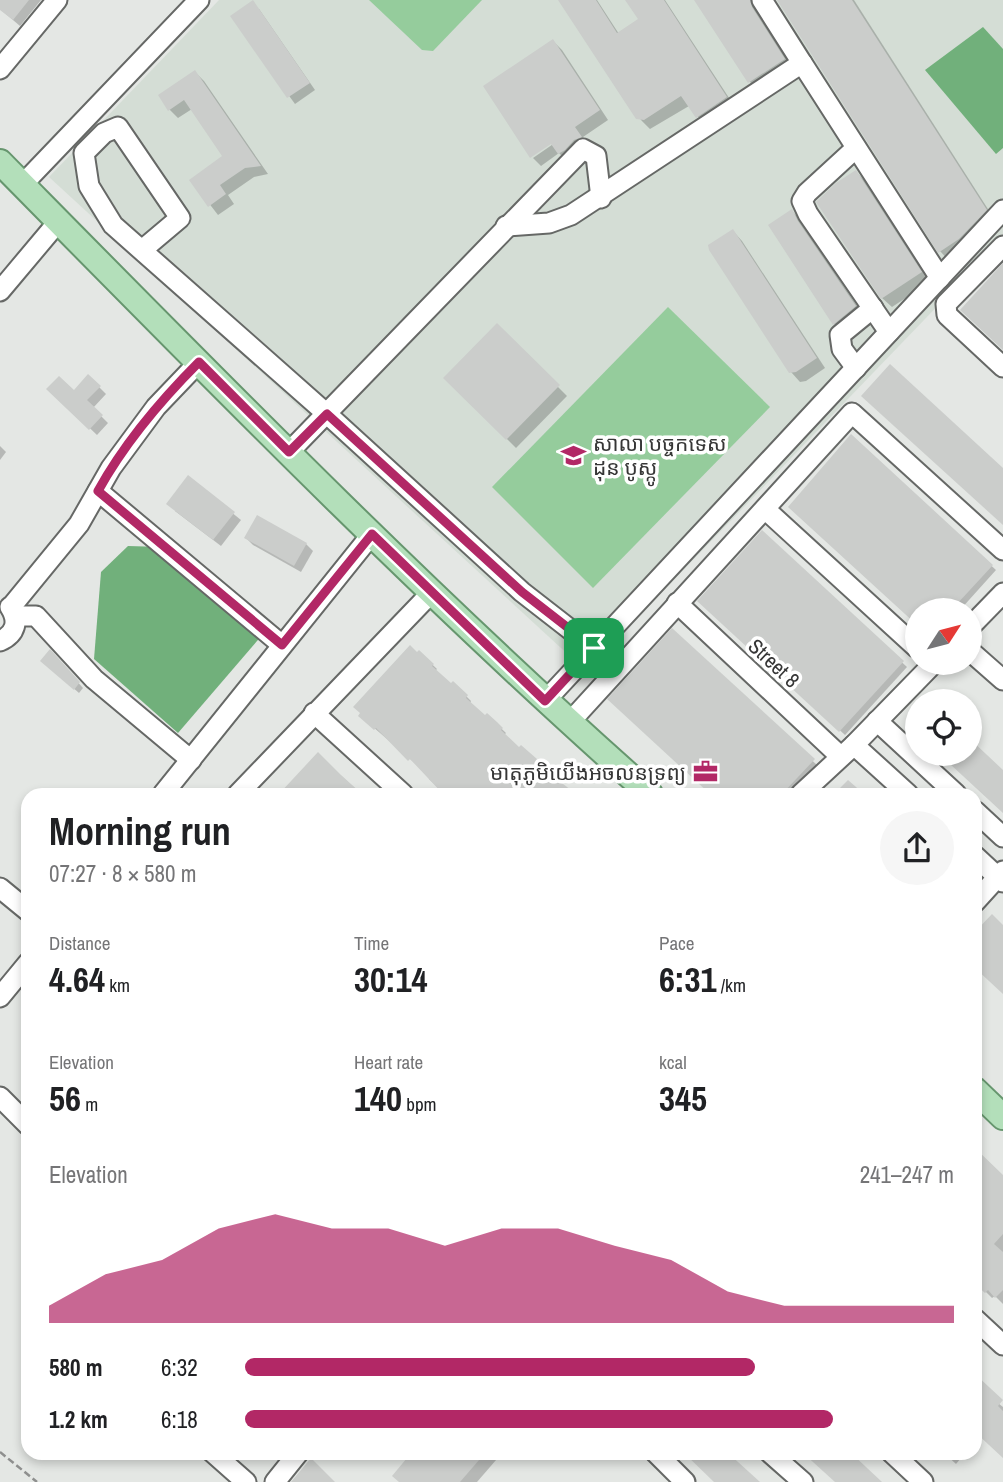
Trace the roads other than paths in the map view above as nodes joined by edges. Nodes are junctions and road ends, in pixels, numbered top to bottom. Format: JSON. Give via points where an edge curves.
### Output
{"nodes":[{"id":1,"x":57,"y":0,"type":"edge"},
{"id":2,"x":198,"y":0,"type":"edge"},
{"id":3,"x":762,"y":0,"type":"edge"},
{"id":4,"x":802,"y":63,"type":"junction"},
{"id":5,"x":0,"y":69,"type":"edge"},
{"id":6,"x":856,"y":148,"type":"junction"},
{"id":7,"x":0,"y":162,"type":"edge"},
{"id":8,"x":22,"y":185,"type":"junction"},
{"id":9,"x":601,"y":198,"type":"junction"},
{"id":10,"x":1003,"y":210,"type":"edge"},
{"id":11,"x":58,"y":222,"type":"junction"},
{"id":12,"x":506,"y":226,"type":"junction"},
{"id":13,"x":1003,"y":246,"type":"edge"},
{"id":14,"x":142,"y":250,"type":"junction"},
{"id":15,"x":940,"y":278,"type":"junction"},
{"id":16,"x":1,"y":288,"type":"edge"},
{"id":17,"x":873,"y":308,"type":"junction"},
{"id":18,"x":889,"y":332,"type":"junction"},
{"id":19,"x":199,"y":362,"type":"junction"},
{"id":20,"x":1003,"y":367,"type":"edge"},
{"id":21,"x":856,"y":368,"type":"junction"},
{"id":22,"x":327,"y":414,"type":"junction"},
{"id":23,"x":289,"y":452,"type":"junction"},
{"id":24,"x":98,"y":491,"type":"junction"},
{"id":25,"x":765,"y":509,"type":"junction"},
{"id":26,"x":372,"y":534,"type":"junction"},
{"id":27,"x":1003,"y":550,"type":"edge"},
{"id":28,"x":433,"y":591,"type":"junction"},
{"id":29,"x":1003,"y":593,"type":"edge"},
{"id":30,"x":677,"y":603,"type":"junction"},
{"id":31,"x":9,"y":608,"type":"edge"},
{"id":32,"x":982,"y":615,"type":"edge"},
{"id":33,"x":905,"y":637,"type":"edge"},
{"id":34,"x":0,"y":641,"type":"edge"},
{"id":35,"x":282,"y":645,"type":"junction"},
{"id":36,"x":594,"y":648,"type":"junction"},
{"id":37,"x":982,"y":661,"type":"edge"},
{"id":38,"x":921,"y":676,"type":"edge"},
{"id":39,"x":1003,"y":680,"type":"edge"},
{"id":40,"x":545,"y":701,"type":"junction"},
{"id":41,"x":314,"y":713,"type":"junction"},
{"id":42,"x":877,"y":721,"type":"junction"},
{"id":43,"x":569,"y":723,"type":"junction"},
{"id":44,"x":847,"y":751,"type":"junction"},
{"id":45,"x":191,"y":760,"type":"junction"},
{"id":46,"x":168,"y":788,"type":"edge"},
{"id":47,"x":244,"y":788,"type":"edge"},
{"id":48,"x":396,"y":788,"type":"edge"},
{"id":49,"x":643,"y":788,"type":"edge"},
{"id":50,"x":807,"y":788,"type":"edge"},
{"id":51,"x":899,"y":788,"type":"edge"},
{"id":52,"x":950,"y":788,"type":"edge"},
{"id":53,"x":982,"y":818,"type":"edge"},
{"id":54,"x":1003,"y":837,"type":"edge"},
{"id":55,"x":982,"y":862,"type":"edge"},
{"id":56,"x":1001,"y":877,"type":"edge"},
{"id":57,"x":0,"y":888,"type":"edge"},
{"id":58,"x":982,"y":895,"type":"edge"},
{"id":59,"x":21,"y":905,"type":"edge"},
{"id":60,"x":21,"y":972,"type":"edge"},
{"id":61,"x":0,"y":997,"type":"edge"},
{"id":62,"x":0,"y":1097,"type":"edge"},
{"id":63,"x":982,"y":1097,"type":"edge"},
{"id":64,"x":1003,"y":1117,"type":"edge"},
{"id":65,"x":21,"y":1118,"type":"edge"},
{"id":66,"x":982,"y":1326,"type":"edge"},
{"id":67,"x":1003,"y":1345,"type":"edge"},
{"id":68,"x":221,"y":1460,"type":"edge"},
{"id":69,"x":293,"y":1460,"type":"edge"},
{"id":70,"x":663,"y":1460,"type":"edge"},
{"id":71,"x":778,"y":1460,"type":"edge"},
{"id":72,"x":900,"y":1460,"type":"edge"},
{"id":73,"x":246,"y":1482,"type":"edge"},
{"id":74,"x":275,"y":1482,"type":"edge"},
{"id":75,"x":685,"y":1482,"type":"edge"},
{"id":76,"x":803,"y":1482,"type":"edge"},
{"id":77,"x":923,"y":1482,"type":"edge"}],
"edges":[{"from":1,"to":5,"type":"street"},
{"from":2,"to":8,"type":"street"},
{"from":3,"to":4,"type":"street"},
{"from":4,"to":6,"type":"street"},
{"from":4,"to":9,"type":"street"},
{"from":6,"to":15,"type":"street"},
{"from":6,"to":17,"type":"street","via":[[802,201]]},
{"from":7,"to":8,"type":"main road"},
{"from":8,"to":11,"type":"main road"},
{"from":9,"to":12,"type":"street","via":[[549,223]]},
{"from":9,"to":12,"type":"street","via":[[596,156],[583,149]]},
{"from":10,"to":15,"type":"street"},
{"from":11,"to":16,"type":"street"},
{"from":11,"to":19,"type":"main road"},
{"from":12,"to":22,"type":"street"},
{"from":13,"to":20,"type":"street","via":[[946,304],[947,315]]},
{"from":14,"to":14,"type":"street","via":[[180,218],[118,127],[104,133],[84,153],[89,186],[113,225]]},
{"from":14,"to":22,"type":"street"},
{"from":15,"to":18,"type":"street"},
{"from":17,"to":18,"type":"street"},
{"from":17,"to":21,"type":"street","via":[[840,335],[842,349]]},
{"from":18,"to":21,"type":"street"},
{"from":19,"to":23,"type":"main road"},
{"from":19,"to":24,"type":"street","via":[[156,407]]},
{"from":21,"to":36,"type":"street"},
{"from":22,"to":23,"type":"street"},
{"from":22,"to":36,"type":"street","via":[[522,592]]},
{"from":23,"to":26,"type":"main road"},
{"from":24,"to":31,"type":"street","via":[[79,524]]},
{"from":24,"to":35,"type":"street"},
{"from":25,"to":27,"type":"street","via":[[852,413]]},
{"from":25,"to":30,"type":"street"},
{"from":25,"to":33,"type":"street"},
{"from":26,"to":28,"type":"main road"},
{"from":26,"to":35,"type":"street"},
{"from":28,"to":40,"type":"main road"},
{"from":28,"to":41,"type":"street"},
{"from":29,"to":32,"type":"street"},
{"from":30,"to":43,"type":"street"},
{"from":30,"to":44,"type":"street","name":"Street 8"},
{"from":31,"to":34,"type":"street","via":[[15,627]]},
{"from":31,"to":45,"type":"street","via":[[36,616],[94,679]]},
{"from":35,"to":45,"type":"street"},
{"from":36,"to":40,"type":"street"},
{"from":37,"to":39,"type":"street"},
{"from":38,"to":42,"type":"street"},
{"from":40,"to":43,"type":"main road"},
{"from":41,"to":47,"type":"street"},
{"from":41,"to":48,"type":"street"},
{"from":42,"to":44,"type":"street"},
{"from":42,"to":52,"type":"street"},
{"from":43,"to":49,"type":"main road"},
{"from":44,"to":50,"type":"street"},
{"from":44,"to":51,"type":"street","name":"Street 8"},
{"from":45,"to":46,"type":"street"},
{"from":53,"to":54,"type":"street"},
{"from":55,"to":56,"type":"street"},
{"from":56,"to":58,"type":"street"},
{"from":57,"to":59,"type":"street"},
{"from":60,"to":61,"type":"street"},
{"from":62,"to":65,"type":"street"},
{"from":63,"to":64,"type":"main road"},
{"from":66,"to":67,"type":"street"},
{"from":68,"to":73,"type":"street"},
{"from":69,"to":74,"type":"street"},
{"from":70,"to":75,"type":"street"},
{"from":71,"to":76,"type":"street"},
{"from":72,"to":77,"type":"street"}]}
